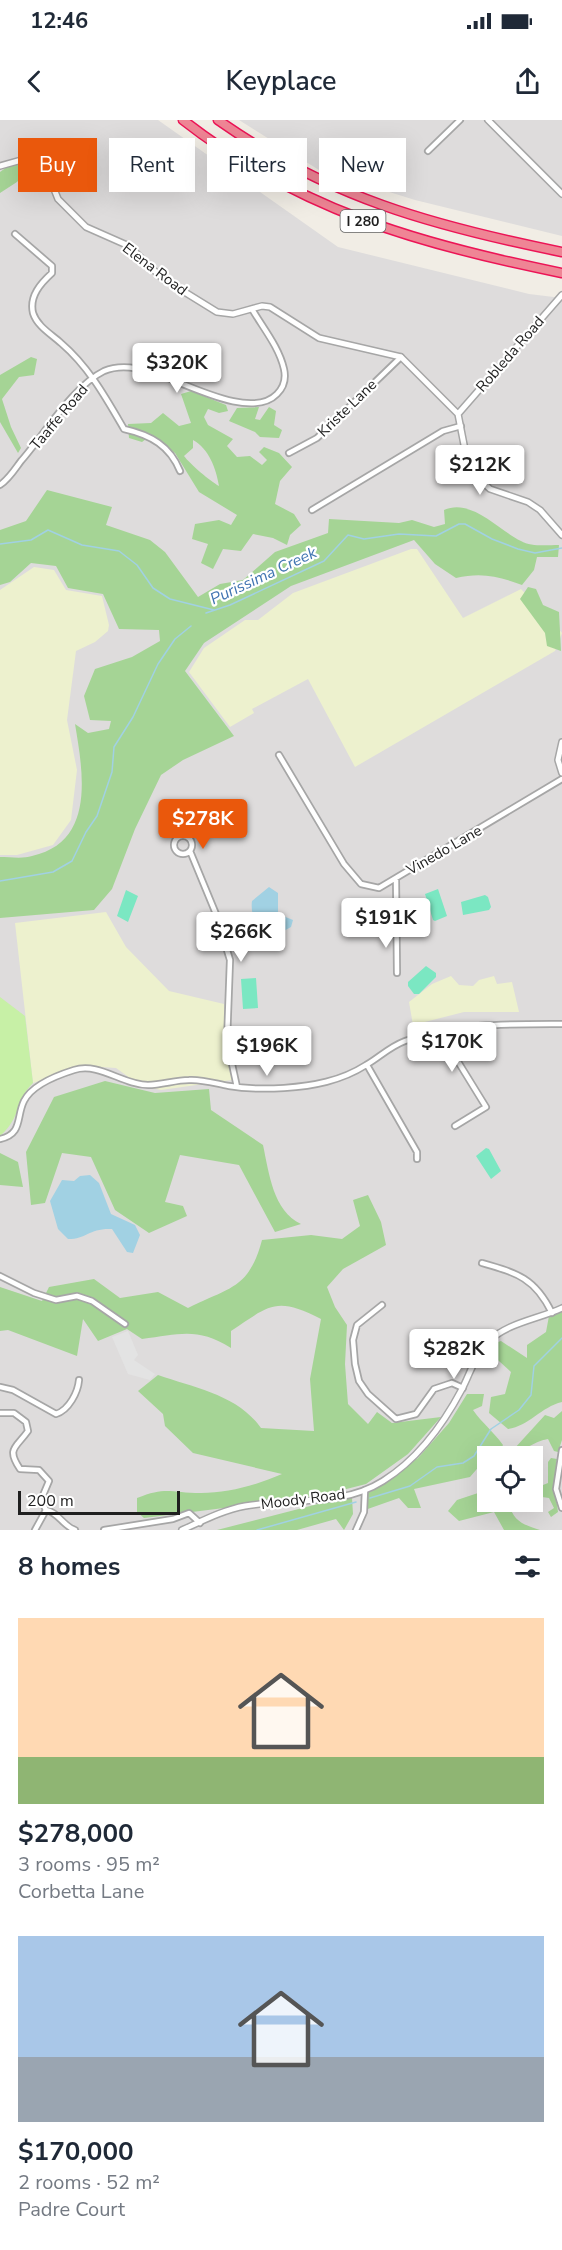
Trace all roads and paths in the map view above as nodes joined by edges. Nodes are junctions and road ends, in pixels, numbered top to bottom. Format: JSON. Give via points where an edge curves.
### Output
{"nodes":[{"id":1,"x":183,"y":120,"type":"edge"},
{"id":2,"x":218,"y":120,"type":"edge"},
{"id":3,"x":460,"y":120,"type":"edge"},
{"id":4,"x":488,"y":120,"type":"edge"},
{"id":5,"x":428,"y":152,"type":"dead end"},
{"id":6,"x":0,"y":166,"type":"edge"},
{"id":7,"x":562,"y":194,"type":"edge"},
{"id":8,"x":15,"y":234,"type":"dead end"},
{"id":9,"x":562,"y":252,"type":"edge"},
{"id":10,"x":562,"y":273,"type":"edge"},
{"id":11,"x":562,"y":296,"type":"edge"},
{"id":12,"x":252,"y":309,"type":"junction"},
{"id":13,"x":401,"y":357,"type":"junction"},
{"id":14,"x":93,"y":378,"type":"junction"},
{"id":15,"x":459,"y":414,"type":"junction"},
{"id":16,"x":461,"y":426,"type":"junction"},
{"id":17,"x":289,"y":453,"type":"dead end"},
{"id":18,"x":180,"y":471,"type":"dead end"},
{"id":19,"x":0,"y":484,"type":"edge"},
{"id":20,"x":312,"y":510,"type":"dead end"},
{"id":21,"x":562,"y":535,"type":"edge"},
{"id":22,"x":562,"y":742,"type":"edge"},
{"id":23,"x":279,"y":755,"type":"dead end"},
{"id":24,"x":562,"y":773,"type":"edge"},
{"id":25,"x":562,"y":779,"type":"edge"},
{"id":26,"x":190,"y":851,"type":"dead end"},
{"id":27,"x":396,"y":878,"type":"junction"},
{"id":28,"x":397,"y":973,"type":"dead end"},
{"id":29,"x":562,"y":1024,"type":"edge"},
{"id":30,"x":433,"y":1033,"type":"junction"},
{"id":31,"x":367,"y":1065,"type":"junction"},
{"id":32,"x":237,"y":1087,"type":"junction"},
{"id":33,"x":455,"y":1126,"type":"dead end"},
{"id":34,"x":0,"y":1139,"type":"edge"},
{"id":35,"x":417,"y":1159,"type":"dead end"},
{"id":36,"x":482,"y":1263,"type":"dead end"},
{"id":37,"x":0,"y":1276,"type":"edge"},
{"id":38,"x":382,"y":1305,"type":"dead end"},
{"id":39,"x":562,"y":1308,"type":"edge"},
{"id":40,"x":552,"y":1313,"type":"junction"},
{"id":41,"x":125,"y":1324,"type":"dead end"},
{"id":42,"x":79,"y":1380,"type":"dead end"},
{"id":43,"x":0,"y":1387,"type":"edge"},
{"id":44,"x":463,"y":1388,"type":"junction"},
{"id":45,"x":0,"y":1413,"type":"edge"},
{"id":46,"x":562,"y":1450,"type":"edge"},
{"id":47,"x":365,"y":1490,"type":"junction"},
{"id":48,"x":562,"y":1508,"type":"edge"},
{"id":49,"x":46,"y":1510,"type":"junction"},
{"id":50,"x":200,"y":1523,"type":"junction"},
{"id":51,"x":34,"y":1530,"type":"edge"},
{"id":52,"x":75,"y":1530,"type":"edge"},
{"id":53,"x":104,"y":1530,"type":"edge"},
{"id":54,"x":182,"y":1530,"type":"edge"},
{"id":55,"x":356,"y":1530,"type":"edge"}],
"edges":[{"from":1,"to":10,"type":"highway","number":"I 280","via":[[258,170],[333,209],[450,249]]},
{"from":2,"to":9,"type":"highway","number":"I 280","via":[[304,173],[377,205],[455,230]]},
{"from":3,"to":5,"type":"street"},
{"from":4,"to":7,"type":"street"},
{"from":6,"to":12,"type":"street","name":"Elena Road","via":[[25,159],[38,164],[58,199],[86,227],[129,246],[162,278],[209,308],[224,315]]},
{"from":8,"to":14,"type":"street","via":[[52,266],[52,273],[34,297],[32,310],[37,323]]},
{"from":11,"to":15,"type":"street","name":"Robleda Road"},
{"from":12,"to":13,"type":"street","name":"Elena Road","via":[[270,307],[319,338]]},
{"from":12,"to":14,"type":"street","name":"Taaffe Road","via":[[274,345],[284,371],[283,386],[269,400],[230,400],[126,366],[106,370]]},
{"from":13,"to":15,"type":"street"},
{"from":13,"to":17,"type":"street","name":"Kriste Lane","via":[[316,438]]},
{"from":14,"to":18,"type":"street","via":[[124,429],[167,448]]},
{"from":14,"to":19,"type":"street","name":"Taaffe Road"},
{"from":15,"to":16,"type":"street"},
{"from":16,"to":20,"type":"street","via":[[443,431]]},
{"from":16,"to":21,"type":"street","via":[[467,460],[478,478],[490,489],[540,510]]},
{"from":22,"to":24,"type":"street","via":[[558,760]]},
{"from":23,"to":27,"type":"street","name":"Vinedo Lane","via":[[344,864],[361,884],[379,888]]},
{"from":25,"to":27,"type":"street","name":"Vinedo Lane"},
{"from":26,"to":32,"type":"street","via":[[230,960],[227,1041]]},
{"from":27,"to":28,"type":"street"},
{"from":29,"to":30,"type":"street","via":[[471,1025]]},
{"from":30,"to":31,"type":"street","via":[[389,1048]]},
{"from":30,"to":33,"type":"street","via":[[442,1048],[457,1060],[486,1107]]},
{"from":31,"to":32,"type":"street","via":[[326,1084]]},
{"from":31,"to":35,"type":"street","via":[[417,1152]]},
{"from":32,"to":34,"type":"street","via":[[191,1080],[148,1085],[95,1068],[76,1069],[35,1088],[24,1101],[20,1125]]},
{"from":36,"to":40,"type":"street","via":[[529,1280],[543,1294]]},
{"from":37,"to":41,"type":"street","via":[[56,1300],[77,1296],[92,1301]]},
{"from":38,"to":44,"type":"street","via":[[357,1325],[353,1340],[359,1381],[368,1394],[396,1419],[416,1414],[434,1389],[452,1383]]},
{"from":39,"to":40,"type":"street","name":"Moody Road"},
{"from":40,"to":44,"type":"street","name":"Moody Road","via":[[488,1341]]},
{"from":42,"to":43,"type":"street","via":[[66,1407],[56,1413]]},
{"from":44,"to":47,"type":"street","name":"Moody Road","via":[[445,1422],[413,1457],[394,1474]]},
{"from":45,"to":49,"type":"street","via":[[14,1413],[26,1422],[28,1431],[14,1444],[12,1452],[20,1469],[39,1470],[49,1481],[41,1500]]},
{"from":46,"to":48,"type":"street","via":[[556,1489]]},
{"from":47,"to":50,"type":"street","name":"Moody Road","via":[[309,1502],[245,1506]]},
{"from":47,"to":55,"type":"street","via":[[364,1512]]},
{"from":49,"to":51,"type":"street"},
{"from":49,"to":52,"type":"street"},
{"from":50,"to":53,"type":"street","via":[[189,1513]]},
{"from":50,"to":54,"type":"street","name":"Moody Road"}]}
